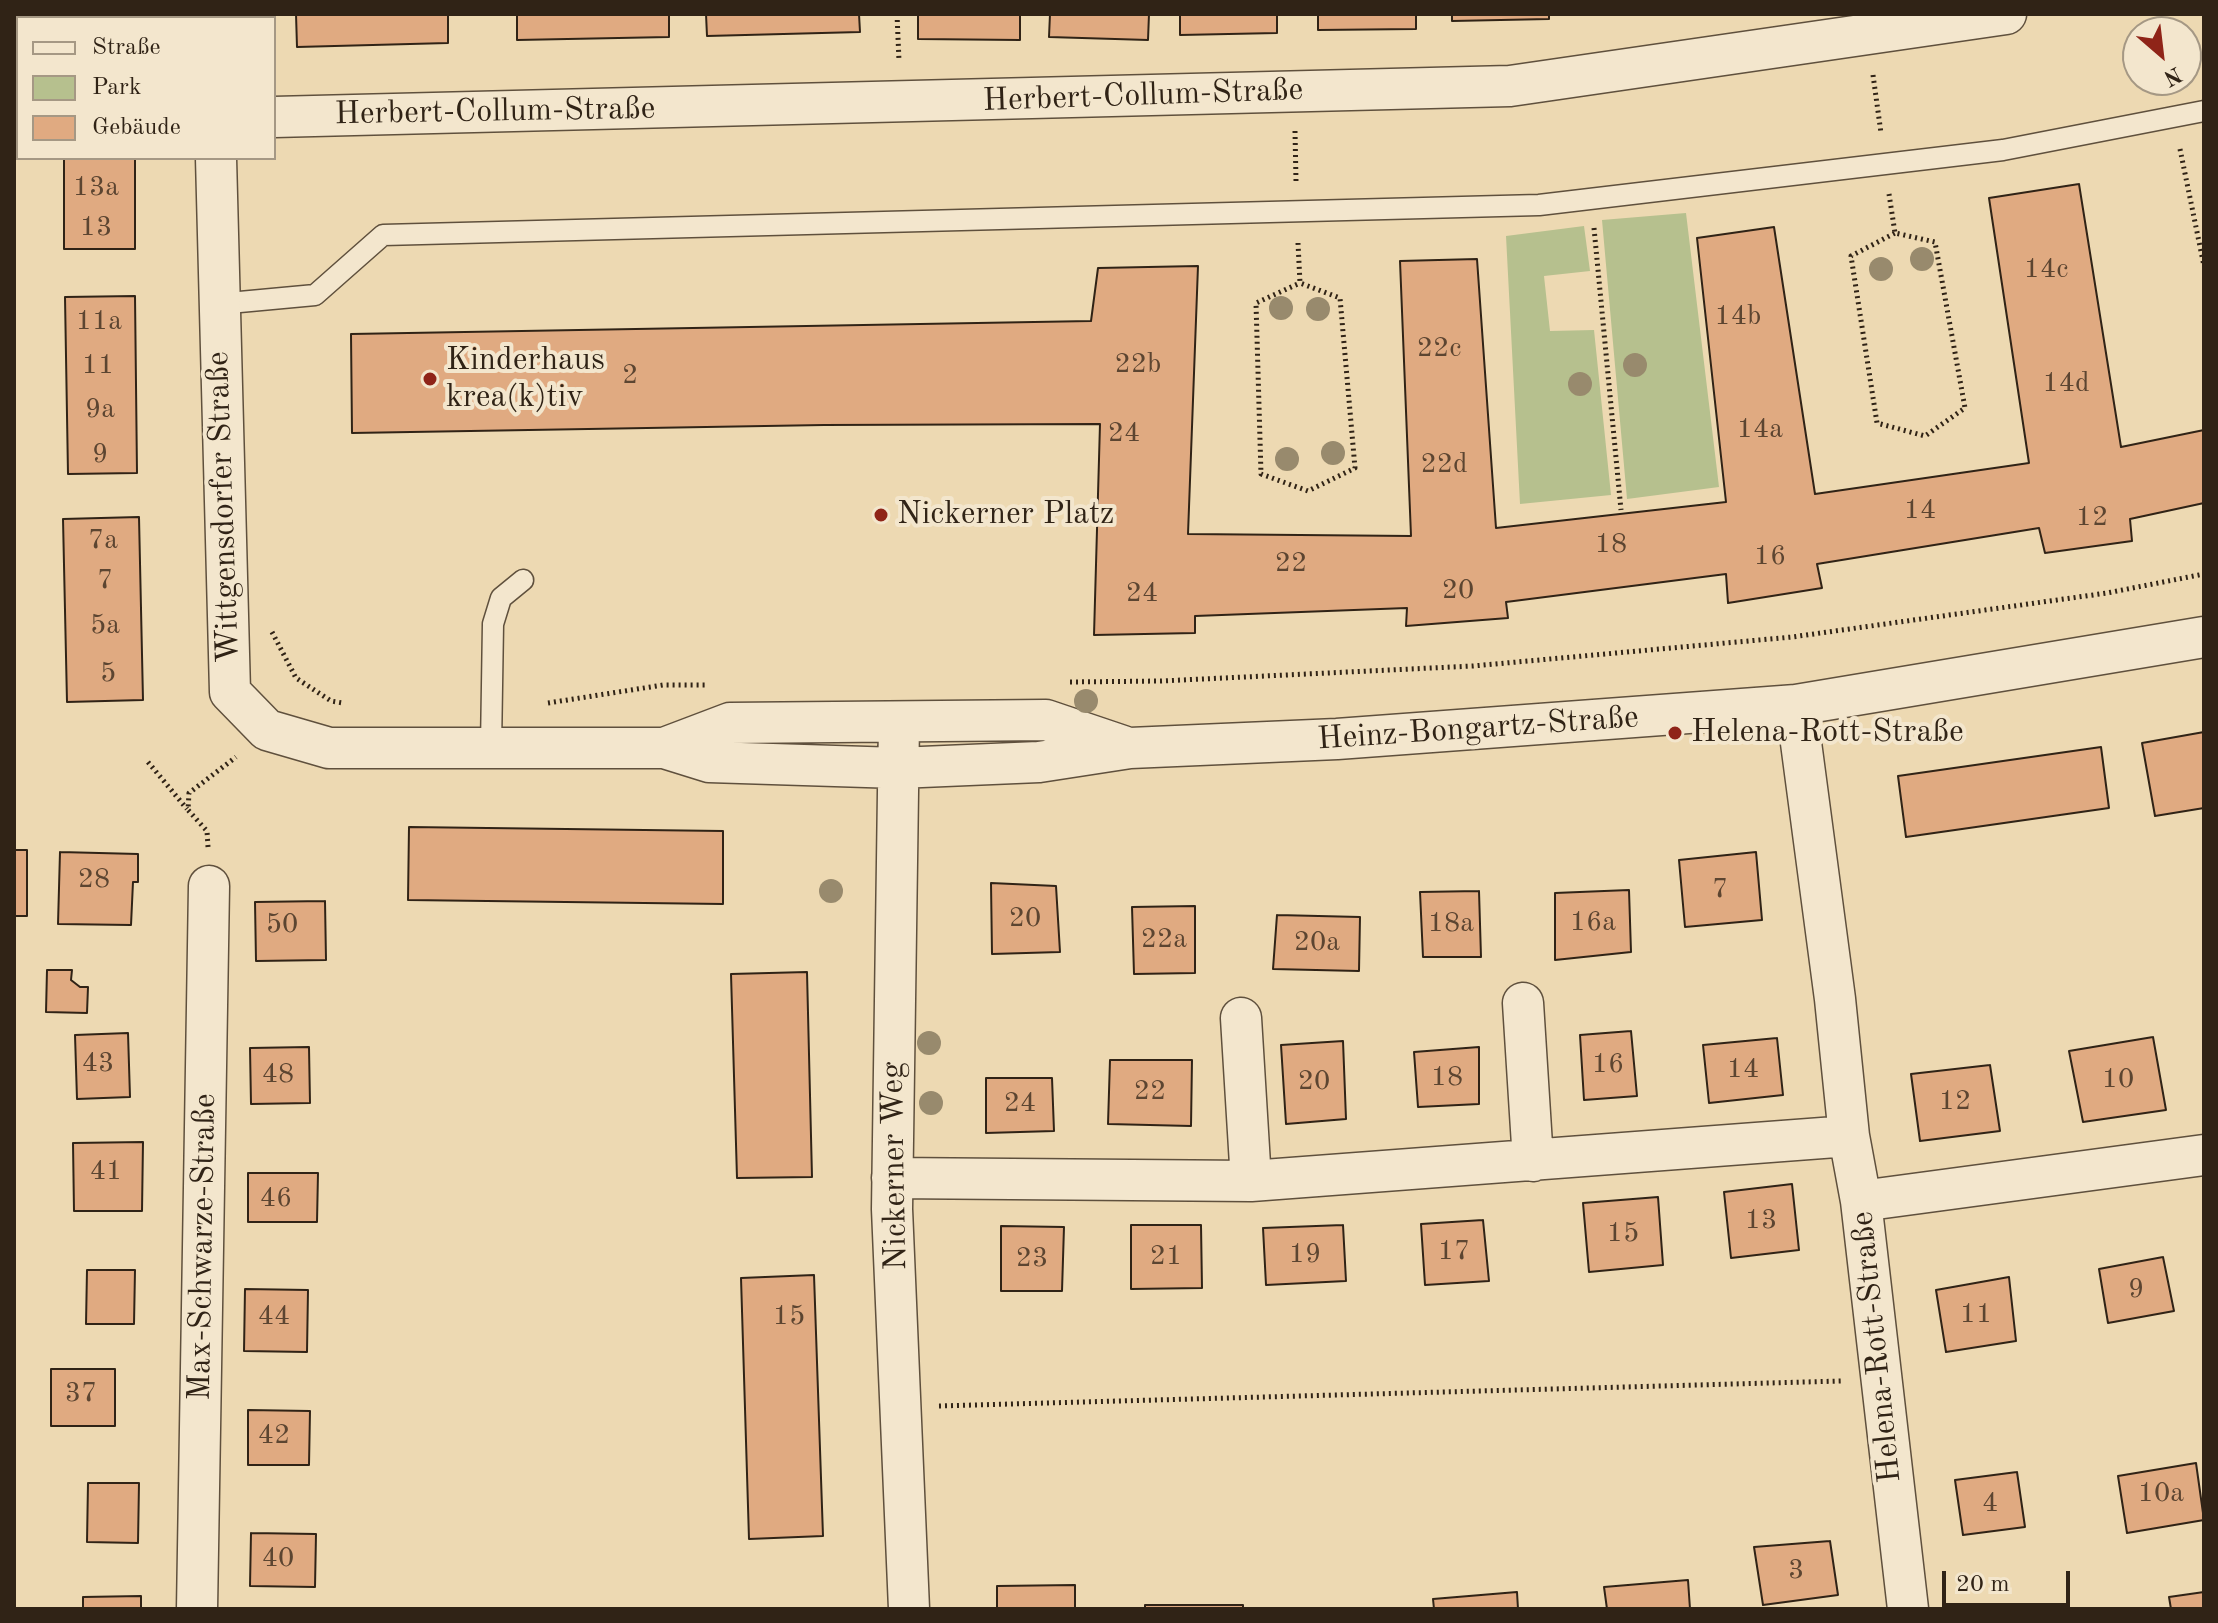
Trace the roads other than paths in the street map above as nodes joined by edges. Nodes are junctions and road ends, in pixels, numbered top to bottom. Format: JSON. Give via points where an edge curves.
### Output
{"nodes":[{"id":1,"x":2006,"y":14,"type":"edge"},
{"id":2,"x":2204,"y":111,"type":"edge"},
{"id":3,"x":276,"y":117,"type":"edge"},
{"id":4,"x":216,"y":160,"type":"edge"},
{"id":5,"x":218,"y":304,"type":"junction"},
{"id":6,"x":523,"y":580,"type":"dead end"},
{"id":7,"x":2204,"y":637,"type":"edge"},
{"id":8,"x":1796,"y":705,"type":"junction"},
{"id":9,"x":899,"y":722,"type":"junction"},
{"id":10,"x":491,"y":730,"type":"junction"},
{"id":11,"x":664,"y":748,"type":"junction"},
{"id":12,"x":1130,"y":748,"type":"junction"},
{"id":13,"x":898,"y":768,"type":"junction"},
{"id":14,"x":209,"y":886,"type":"road end"},
{"id":15,"x":1523,"y":1003,"type":"dead end"},
{"id":16,"x":1241,"y":1018,"type":"dead end"},
{"id":17,"x":1849,"y":1136,"type":"junction"},
{"id":18,"x":2204,"y":1155,"type":"edge"},
{"id":19,"x":1533,"y":1161,"type":"junction"},
{"id":20,"x":892,"y":1178,"type":"junction"},
{"id":21,"x":1251,"y":1181,"type":"junction"},
{"id":22,"x":1861,"y":1201,"type":"junction"},
{"id":23,"x":197,"y":1609,"type":"edge"},
{"id":24,"x":909,"y":1609,"type":"edge"},
{"id":25,"x":1908,"y":1609,"type":"edge"}],
"edges":[{"from":1,"to":3,"type":"street","name":"Herbert-Collum-Straße","via":[[1510,86]]},
{"from":2,"to":5,"type":"lane","via":[[2003,150],[1539,205],[383,235],[315,295]]},
{"from":4,"to":5,"type":"street","name":"Wittgensdorfer Straße"},
{"from":5,"to":10,"type":"street","name":"Wittgensdorfer Straße","via":[[230,692],[267,730],[329,748]]},
{"from":6,"to":10,"type":"lane","via":[[501,598],[493,624]]},
{"from":7,"to":8,"type":"street","name":"Heinz-Bongartz-Straße"},
{"from":8,"to":12,"type":"street","name":"Heinz-Bongartz-Straße","via":[[1337,739]]},
{"from":8,"to":17,"type":"street","name":"Helena-Rott-Straße"},
{"from":9,"to":11,"type":"street","name":"Wittgensdorfer Straße","via":[[730,723]]},
{"from":9,"to":12,"type":"street","name":"Heinz-Bongartz-Straße","via":[[1046,720]]},
{"from":9,"to":13,"type":"street","name":"Nickerner Weg"},
{"from":10,"to":11,"type":"street","name":"Wittgensdorfer Straße"},
{"from":11,"to":13,"type":"street","name":"Wittgensdorfer Straße","via":[[709,762]]},
{"from":12,"to":13,"type":"street","name":"Heinz-Bongartz-Straße","via":[[1039,762]]},
{"from":13,"to":20,"type":"street","name":"Nickerner Weg"},
{"from":14,"to":23,"type":"street","name":"Max-Schwarze-Straße"},
{"from":15,"to":19,"type":"street"},
{"from":16,"to":21,"type":"street"},
{"from":17,"to":19,"type":"street"},
{"from":17,"to":22,"type":"street","name":"Helena-Rott-Straße"},
{"from":18,"to":22,"type":"street"},
{"from":19,"to":21,"type":"street"},
{"from":20,"to":21,"type":"street"},
{"from":20,"to":24,"type":"street","name":"Nickerner Weg"},
{"from":22,"to":25,"type":"street","name":"Helena-Rott-Straße"}]}
